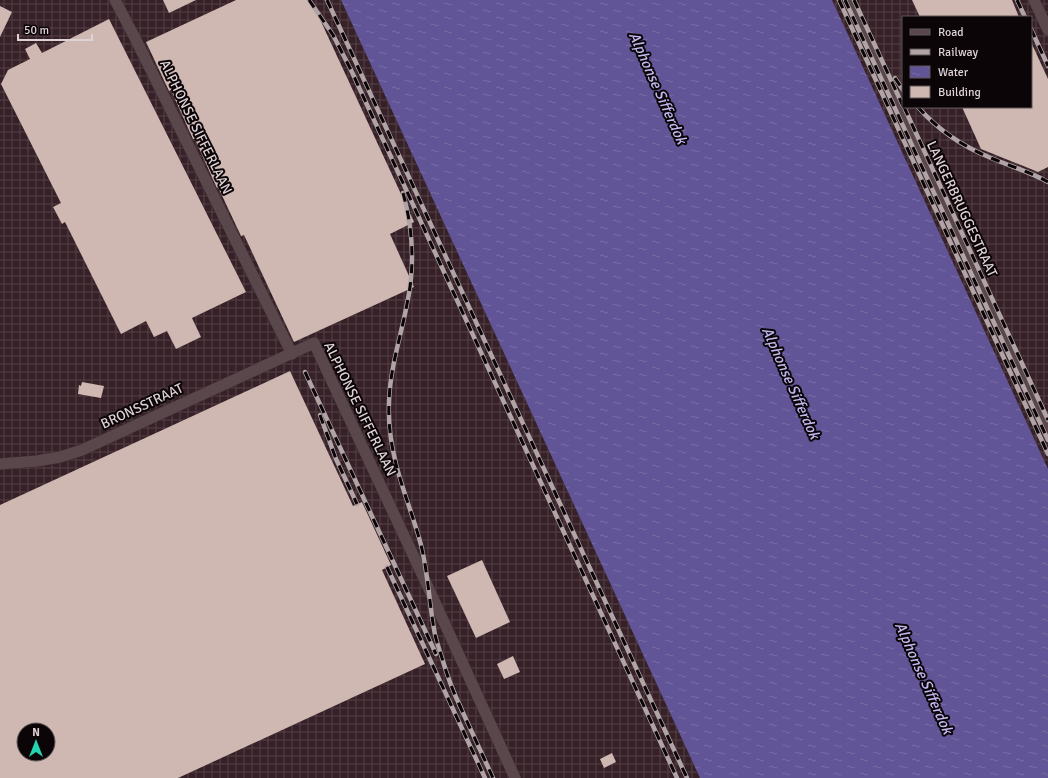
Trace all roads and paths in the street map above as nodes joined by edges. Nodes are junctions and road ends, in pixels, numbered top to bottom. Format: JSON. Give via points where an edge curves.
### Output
{"nodes":[{"id":1,"x":115,"y":0,"type":"edge"},
{"id":2,"x":849,"y":0,"type":"edge"},
{"id":3,"x":1034,"y":0,"type":"edge"},
{"id":4,"x":1048,"y":30,"type":"edge"},
{"id":5,"x":292,"y":354,"type":"junction"},
{"id":6,"x":1048,"y":430,"type":"edge"},
{"id":7,"x":0,"y":464,"type":"edge"},
{"id":8,"x":516,"y":778,"type":"edge"}],
"edges":[{"from":1,"to":5,"type":"street","name":"ALPHONSE SIFFERLAAN"},
{"from":2,"to":6,"type":"street","name":"LANGERBRUGGESTRAAT"},
{"from":3,"to":4,"type":"street"},
{"from":5,"to":7,"type":"street","name":"BRONSSTRAAT","via":[[82,450],[37,461]]},
{"from":5,"to":8,"type":"street","name":"ALPHONSE SIFFERLAAN","via":[[314,343]]}]}
